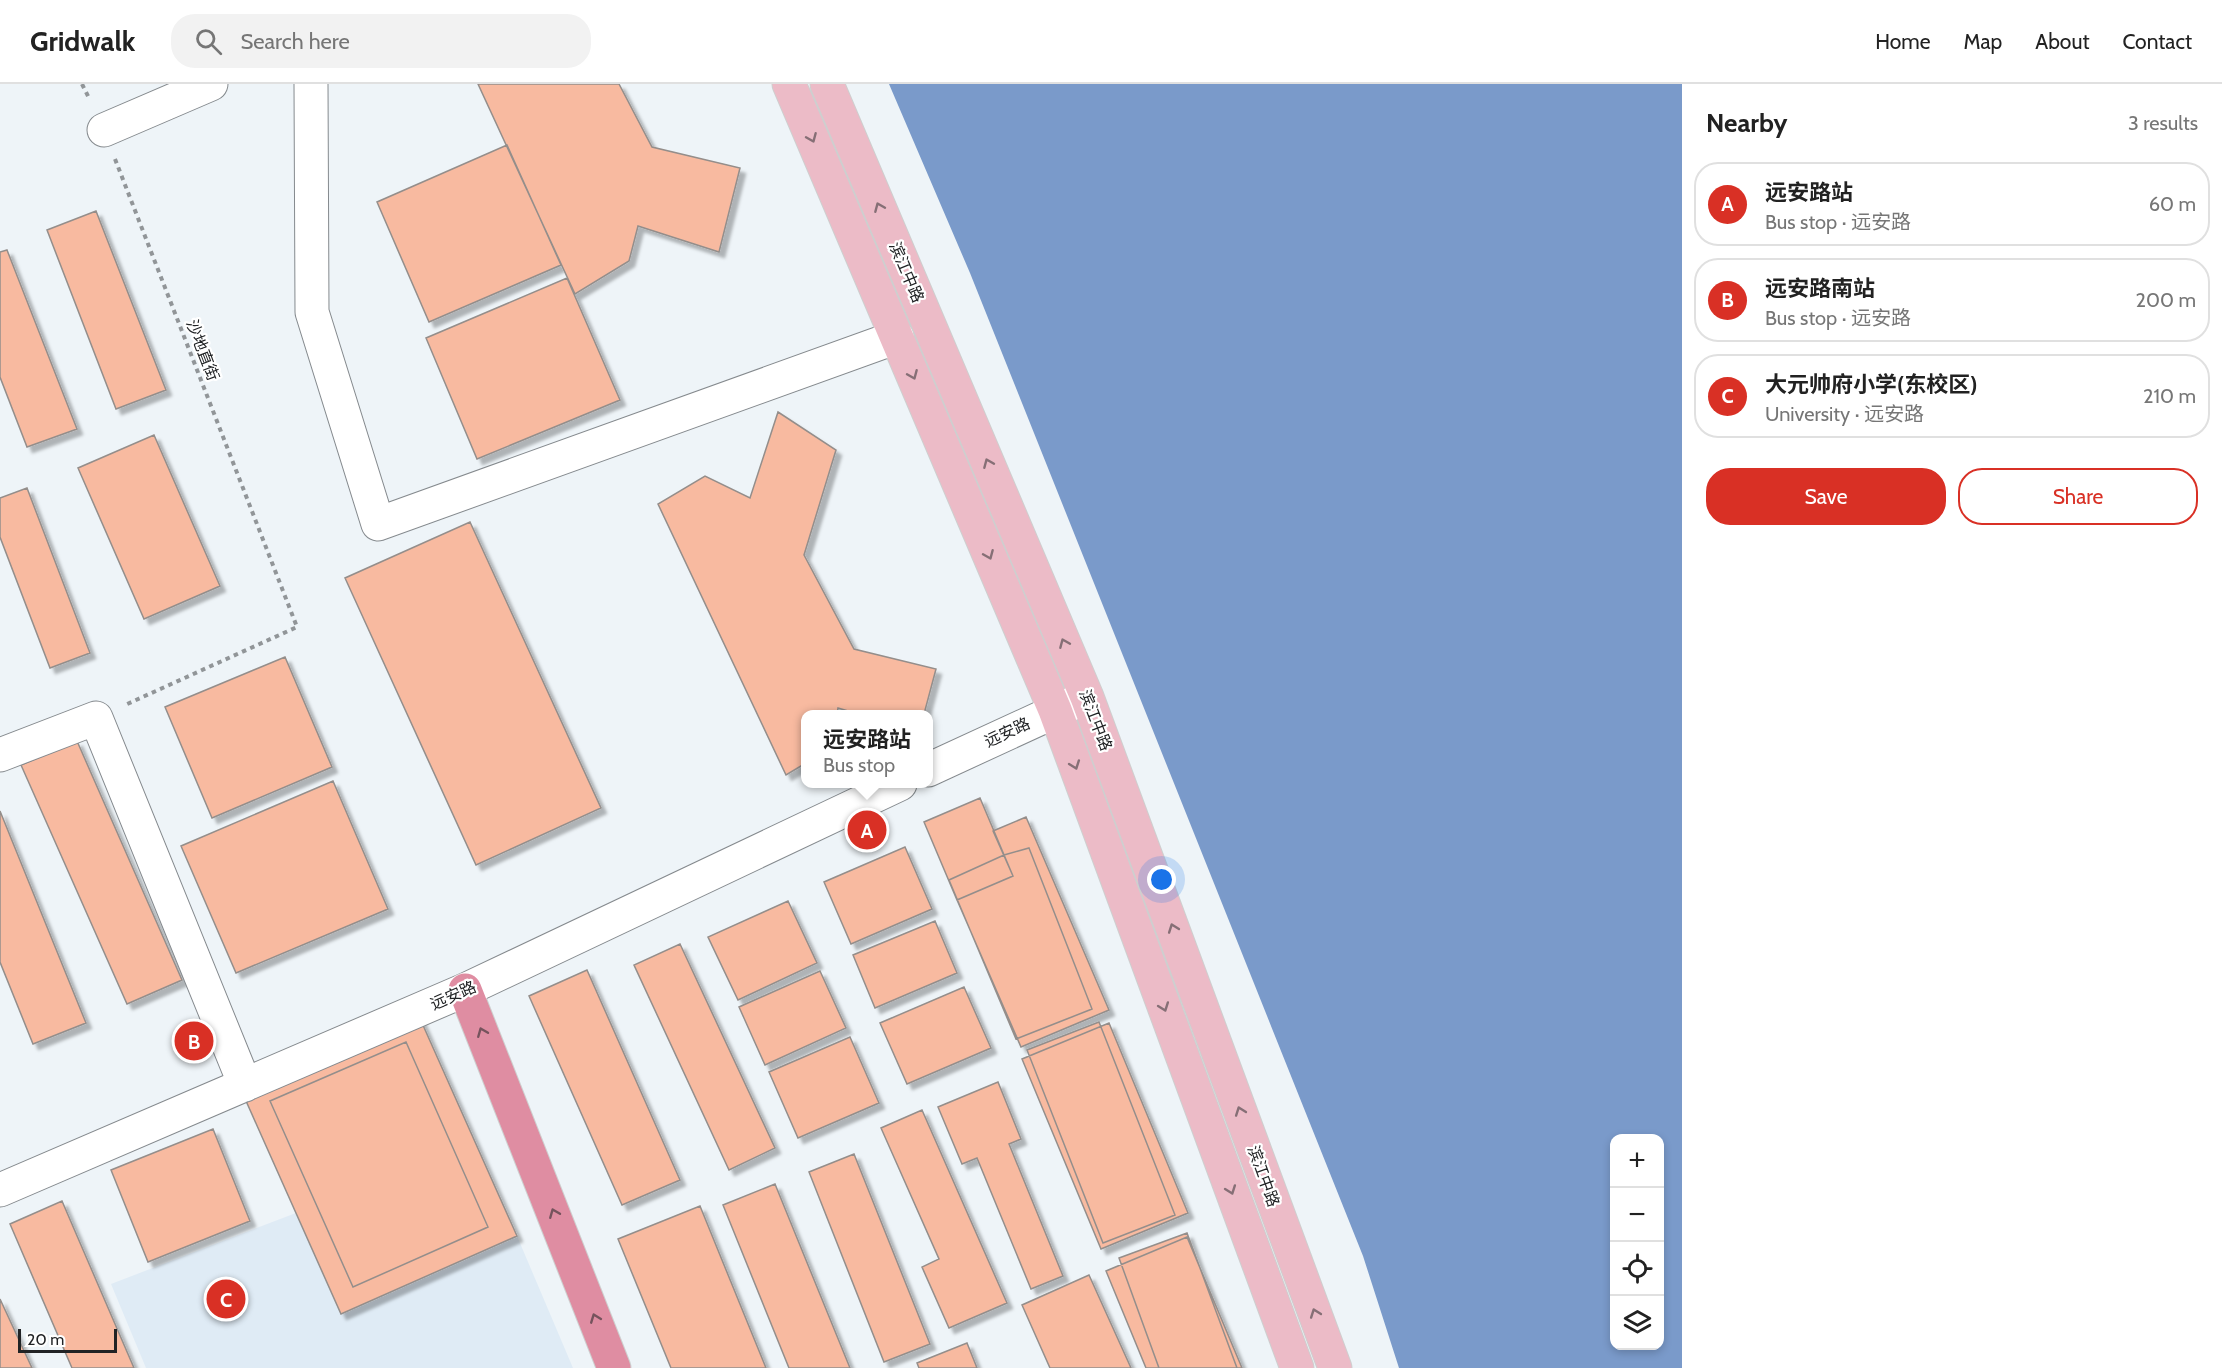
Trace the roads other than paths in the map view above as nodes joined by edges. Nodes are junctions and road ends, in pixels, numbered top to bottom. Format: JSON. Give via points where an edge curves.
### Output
{"nodes":[{"id":1,"x":211,"y":84,"type":"edge"},
{"id":2,"x":311,"y":84,"type":"edge"},
{"id":3,"x":789,"y":84,"type":"edge"},
{"id":4,"x":827,"y":84,"type":"edge"},
{"id":5,"x":104,"y":130,"type":"road end"},
{"id":6,"x":897,"y":338,"type":"junction"},
{"id":7,"x":1087,"y":697,"type":"junction"},
{"id":8,"x":1055,"y":710,"type":"junction"},
{"id":9,"x":0,"y":755,"type":"edge"},
{"id":10,"x":933,"y":768,"type":"edge"},
{"id":11,"x":889,"y":788,"type":"edge"},
{"id":12,"x":465,"y":990,"type":"junction"},
{"id":13,"x":244,"y":1085,"type":"junction"},
{"id":14,"x":0,"y":1190,"type":"edge"},
{"id":15,"x":614,"y":1368,"type":"edge"},
{"id":16,"x":1297,"y":1368,"type":"edge"},
{"id":17,"x":1335,"y":1368,"type":"edge"}],
"edges":[{"from":1,"to":5,"type":"street"},
{"from":2,"to":6,"type":"street","via":[[312,312],[378,524]]},
{"from":3,"to":6,"type":"main road","one_way":true},
{"from":7,"to":4,"type":"main road","name":"滨江中路","one_way":true},
{"from":6,"to":8,"type":"main road","one_way":true},
{"from":7,"to":8,"type":"street","name":"远安路"},
{"from":17,"to":7,"type":"main road","name":"滨江中路","one_way":true},
{"from":8,"to":10,"type":"street","name":"远安路"},
{"from":8,"to":16,"type":"main road","one_way":true},
{"from":9,"to":13,"type":"street","via":[[96,718]]},
{"from":11,"to":12,"type":"street","name":"远安路"},
{"from":12,"to":13,"type":"street","name":"远安路"},
{"from":15,"to":12,"type":"highway","one_way":true},
{"from":13,"to":14,"type":"street","name":"远安路"}]}
